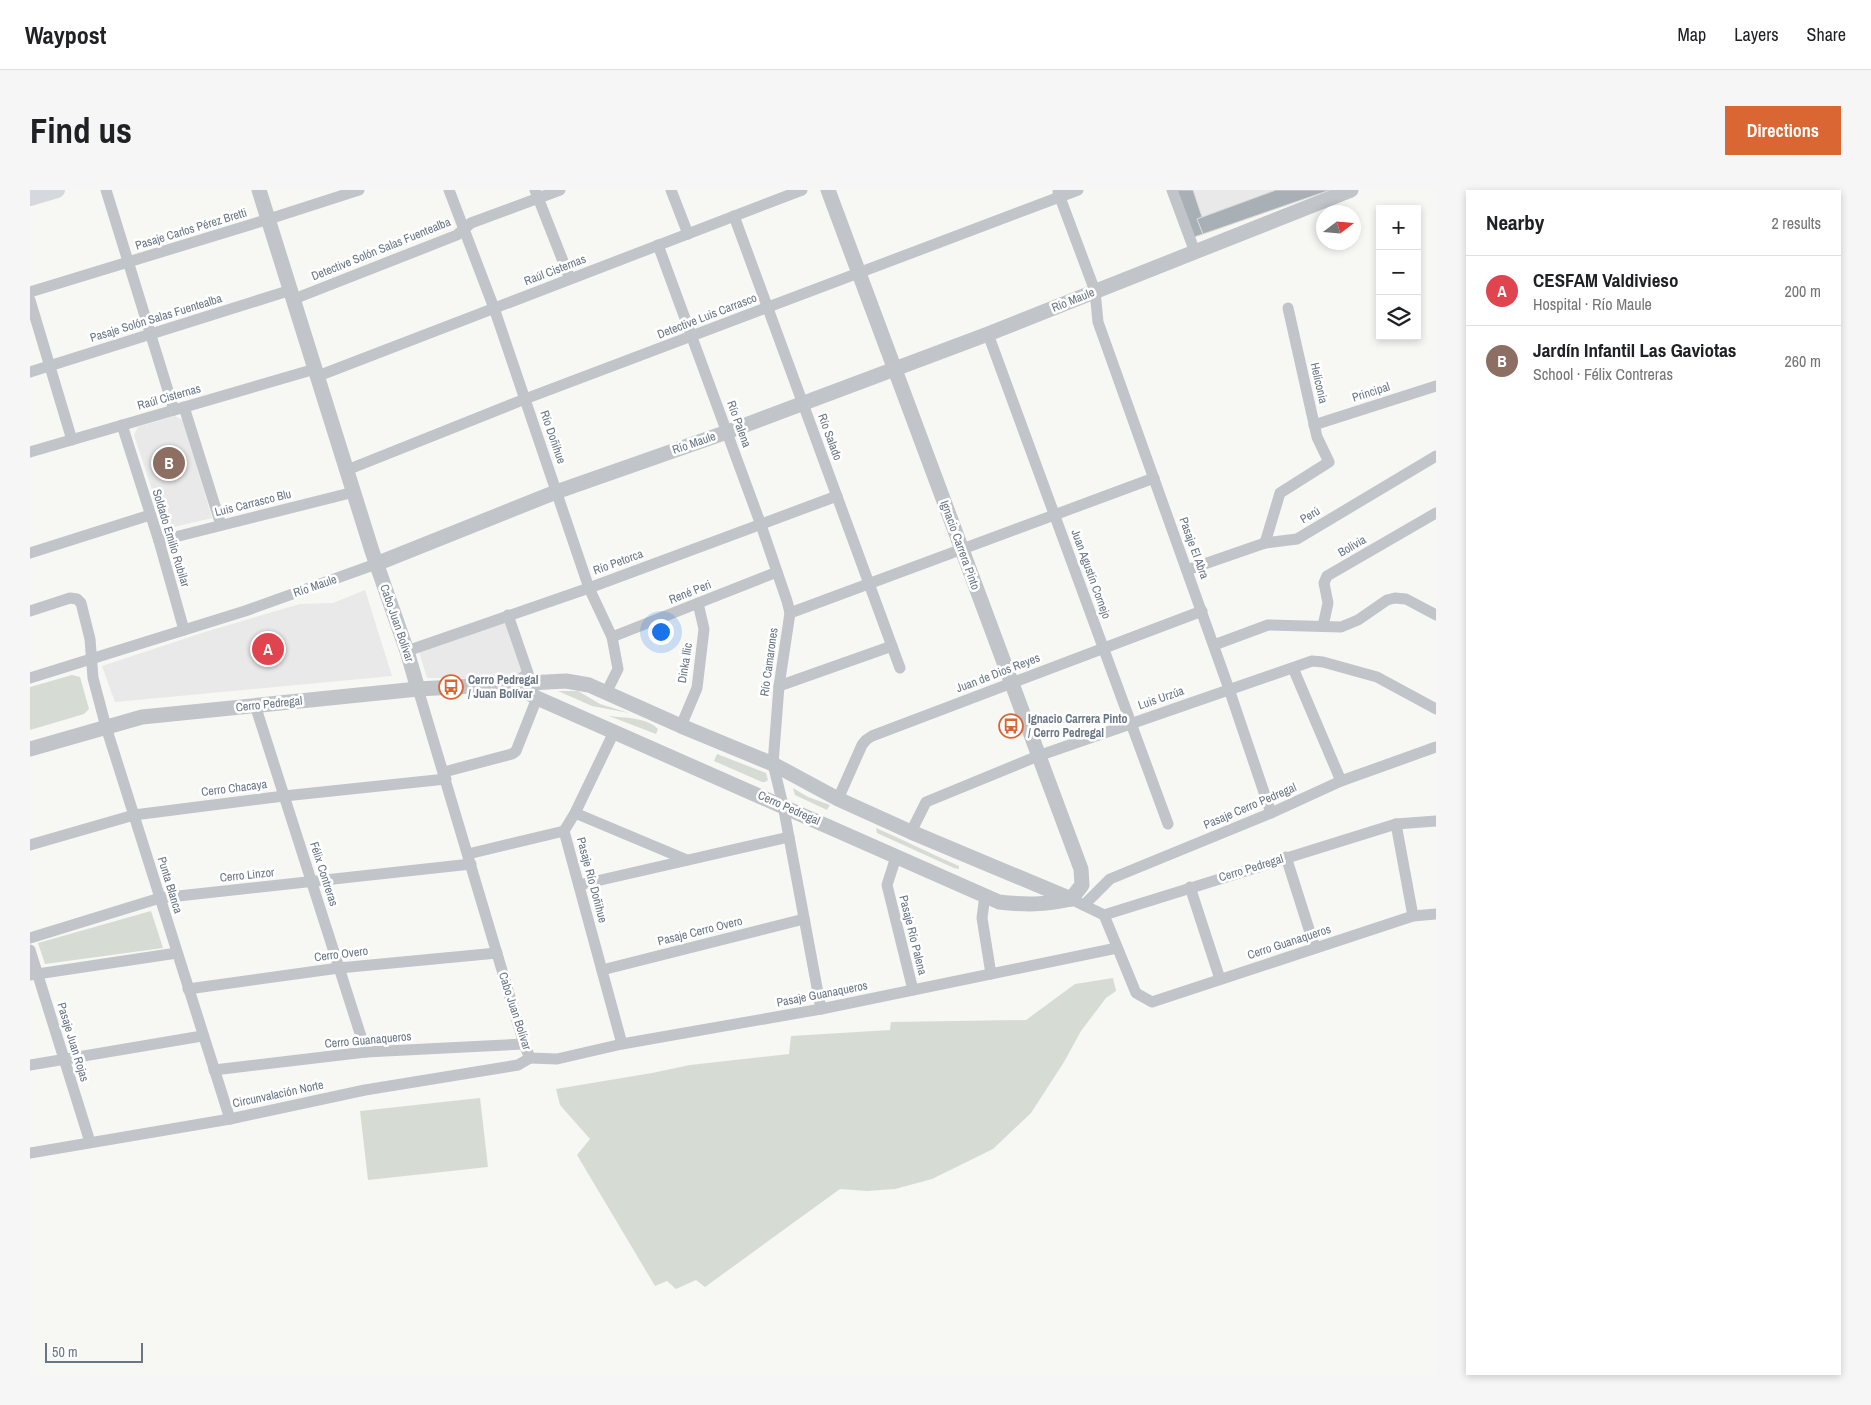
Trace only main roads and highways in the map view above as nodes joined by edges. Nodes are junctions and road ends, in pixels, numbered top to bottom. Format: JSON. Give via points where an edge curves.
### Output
{"nodes":[{"id":1,"x":57,"y":190,"type":"edge"},
{"id":2,"x":30,"y":198,"type":"edge"}],
"edges":[{"from":1,"to":2,"type":"main road"}]}
